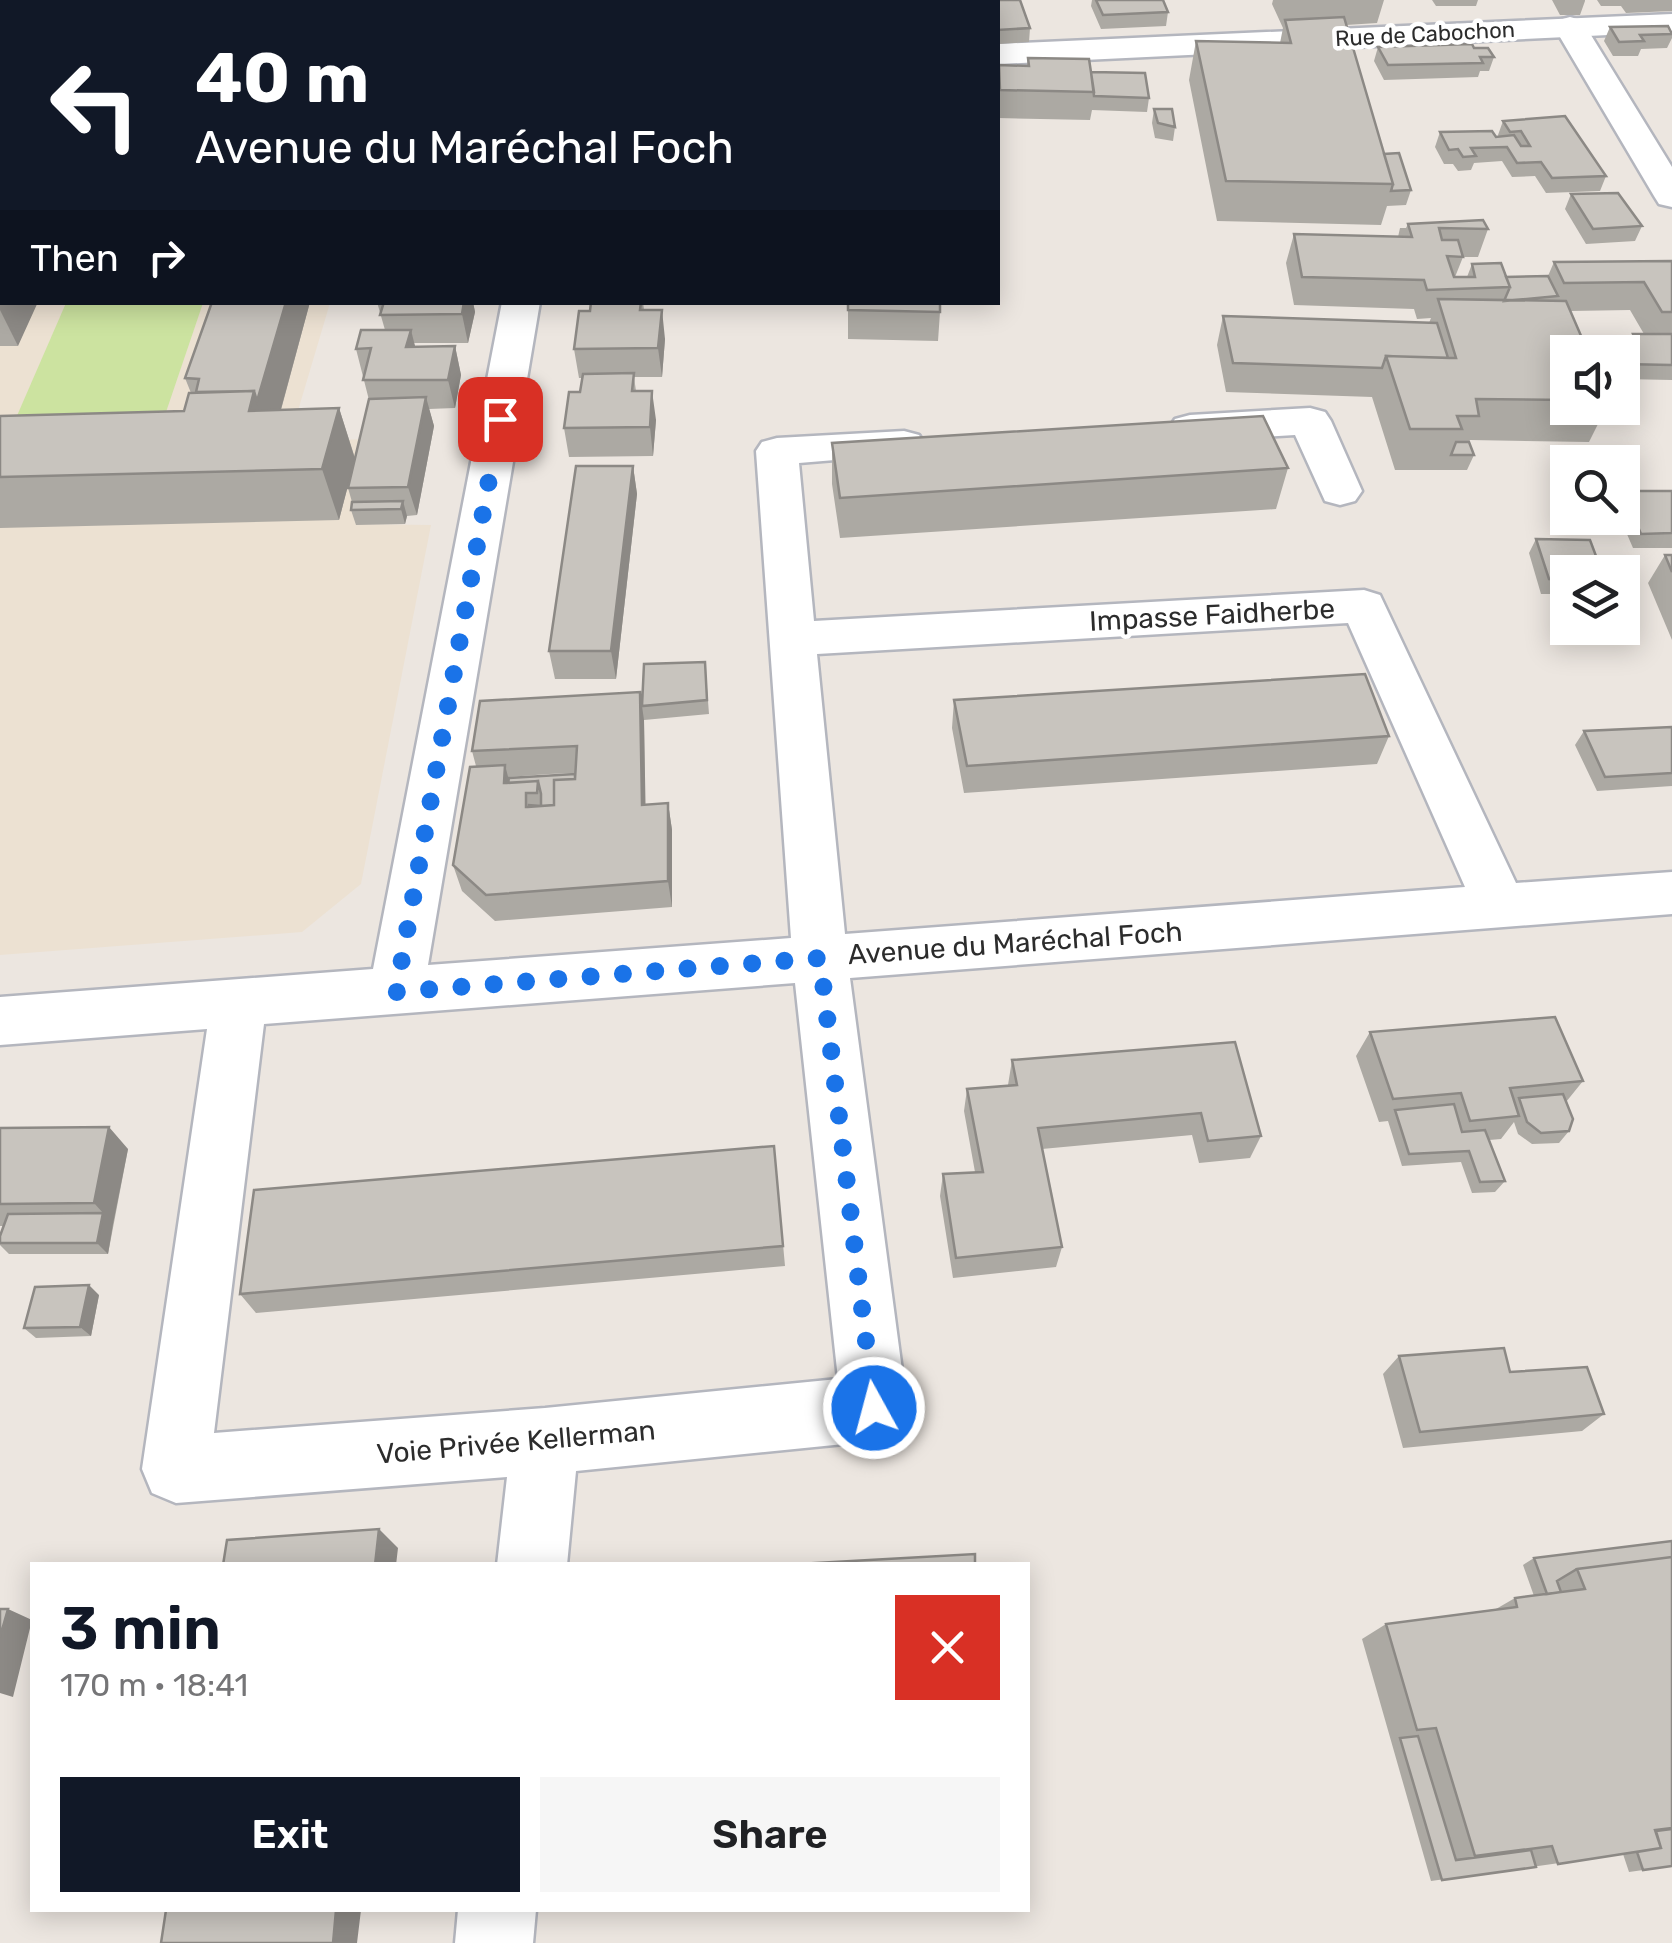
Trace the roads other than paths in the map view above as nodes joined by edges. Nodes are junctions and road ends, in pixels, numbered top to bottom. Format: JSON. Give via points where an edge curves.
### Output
{"nodes":[{"id":1,"x":1672,"y":23,"type":"edge"},
{"id":2,"x":1570,"y":27,"type":"junction"},
{"id":3,"x":1000,"y":54,"type":"edge"},
{"id":4,"x":1672,"y":196,"type":"edge"},
{"id":5,"x":520,"y":305,"type":"edge"},
{"id":6,"x":1152,"y":430,"type":"edge"},
{"id":7,"x":935,"y":442,"type":"edge"},
{"id":8,"x":1340,"y":491,"type":"dead end"},
{"id":9,"x":792,"y":639,"type":"junction"},
{"id":10,"x":1672,"y":893,"type":"edge"},
{"id":11,"x":1500,"y":906,"type":"junction"},
{"id":12,"x":820,"y":958,"type":"junction"},
{"id":13,"x":396,"y":992,"type":"junction"},
{"id":14,"x":239,"y":1003,"type":"junction"},
{"id":15,"x":0,"y":1021,"type":"edge"},
{"id":16,"x":545,"y":1441,"type":"junction"},
{"id":17,"x":532,"y":1562,"type":"edge"},
{"id":18,"x":497,"y":1912,"type":"edge"},
{"id":19,"x":494,"y":1943,"type":"edge"}],
"edges":[{"from":1,"to":2,"type":"street","name":"Rue de Cabochon"},
{"from":2,"to":3,"type":"street","name":"Rue de Cabochon"},
{"from":2,"to":4,"type":"street"},
{"from":5,"to":13,"type":"street"},
{"from":6,"to":8,"type":"street","via":[[1310,421]]},
{"from":7,"to":9,"type":"street","via":[[776,451]]},
{"from":9,"to":11,"type":"street","name":"Impasse Faidherbe","via":[[1364,606]]},
{"from":9,"to":12,"type":"street"},
{"from":10,"to":11,"type":"street","name":"Avenue du Maréchal Foch"},
{"from":11,"to":12,"type":"street","name":"Avenue du Maréchal Foch"},
{"from":12,"to":13,"type":"street","name":"Avenue du Maréchal Foch"},
{"from":12,"to":16,"type":"street","name":"Voie Privée Kellerman","via":[[874,1408]]},
{"from":13,"to":14,"type":"street","name":"Avenue du Maréchal Foch"},
{"from":14,"to":15,"type":"street","name":"Avenue du Maréchal Foch"},
{"from":14,"to":16,"type":"street","name":"Voie Privée Kellerman","via":[[176,1469]]},
{"from":16,"to":17,"type":"street"},
{"from":18,"to":19,"type":"street"}]}
